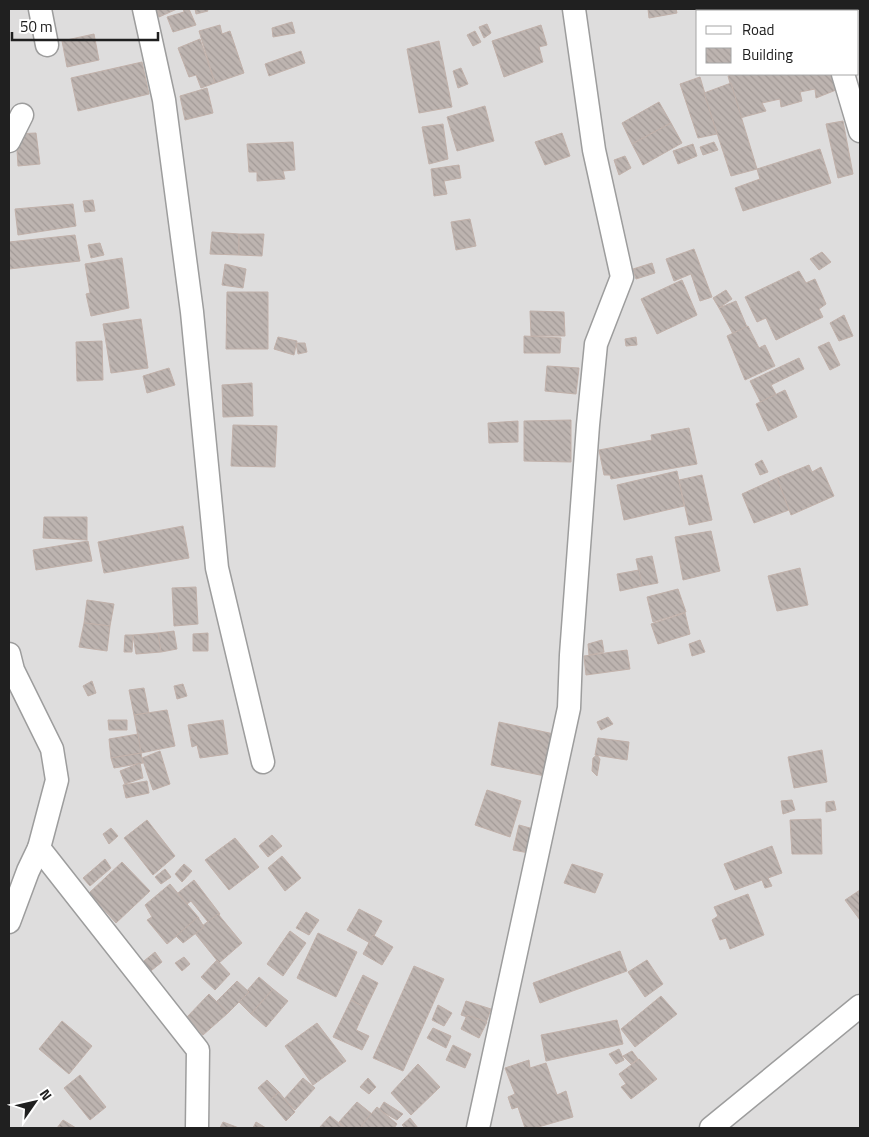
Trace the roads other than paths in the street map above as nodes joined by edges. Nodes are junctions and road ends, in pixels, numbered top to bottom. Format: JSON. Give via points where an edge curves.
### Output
{"nodes":[{"id":1,"x":40,"y":9,"type":"edge"},
{"id":2,"x":144,"y":9,"type":"edge"},
{"id":3,"x":574,"y":9,"type":"edge"},
{"id":4,"x":47,"y":45,"type":"dead end"},
{"id":5,"x":843,"y":75,"type":"edge"},
{"id":6,"x":22,"y":115,"type":"dead end"},
{"id":7,"x":860,"y":131,"type":"edge"},
{"id":8,"x":9,"y":141,"type":"edge"},
{"id":9,"x":10,"y":665,"type":"edge"},
{"id":10,"x":263,"y":762,"type":"dead end"},
{"id":11,"x":40,"y":848,"type":"junction"},
{"id":12,"x":9,"y":922,"type":"edge"},
{"id":13,"x":860,"y":1006,"type":"edge"},
{"id":14,"x":197,"y":1128,"type":"edge"},
{"id":15,"x":478,"y":1128,"type":"edge"},
{"id":16,"x":712,"y":1128,"type":"edge"}],
"edges":[{"from":1,"to":4,"type":"street"},
{"from":2,"to":10,"type":"street","via":[[164,100],[192,312],[217,568]]},
{"from":3,"to":15,"type":"street","via":[[594,150],[622,277],[596,344],[569,708]]},
{"from":5,"to":7,"type":"street"},
{"from":6,"to":8,"type":"street"},
{"from":9,"to":11,"type":"street","via":[[52,749],[57,780]]},
{"from":11,"to":12,"type":"street"},
{"from":11,"to":14,"type":"street","via":[[198,1050]]},
{"from":13,"to":16,"type":"street"}]}
